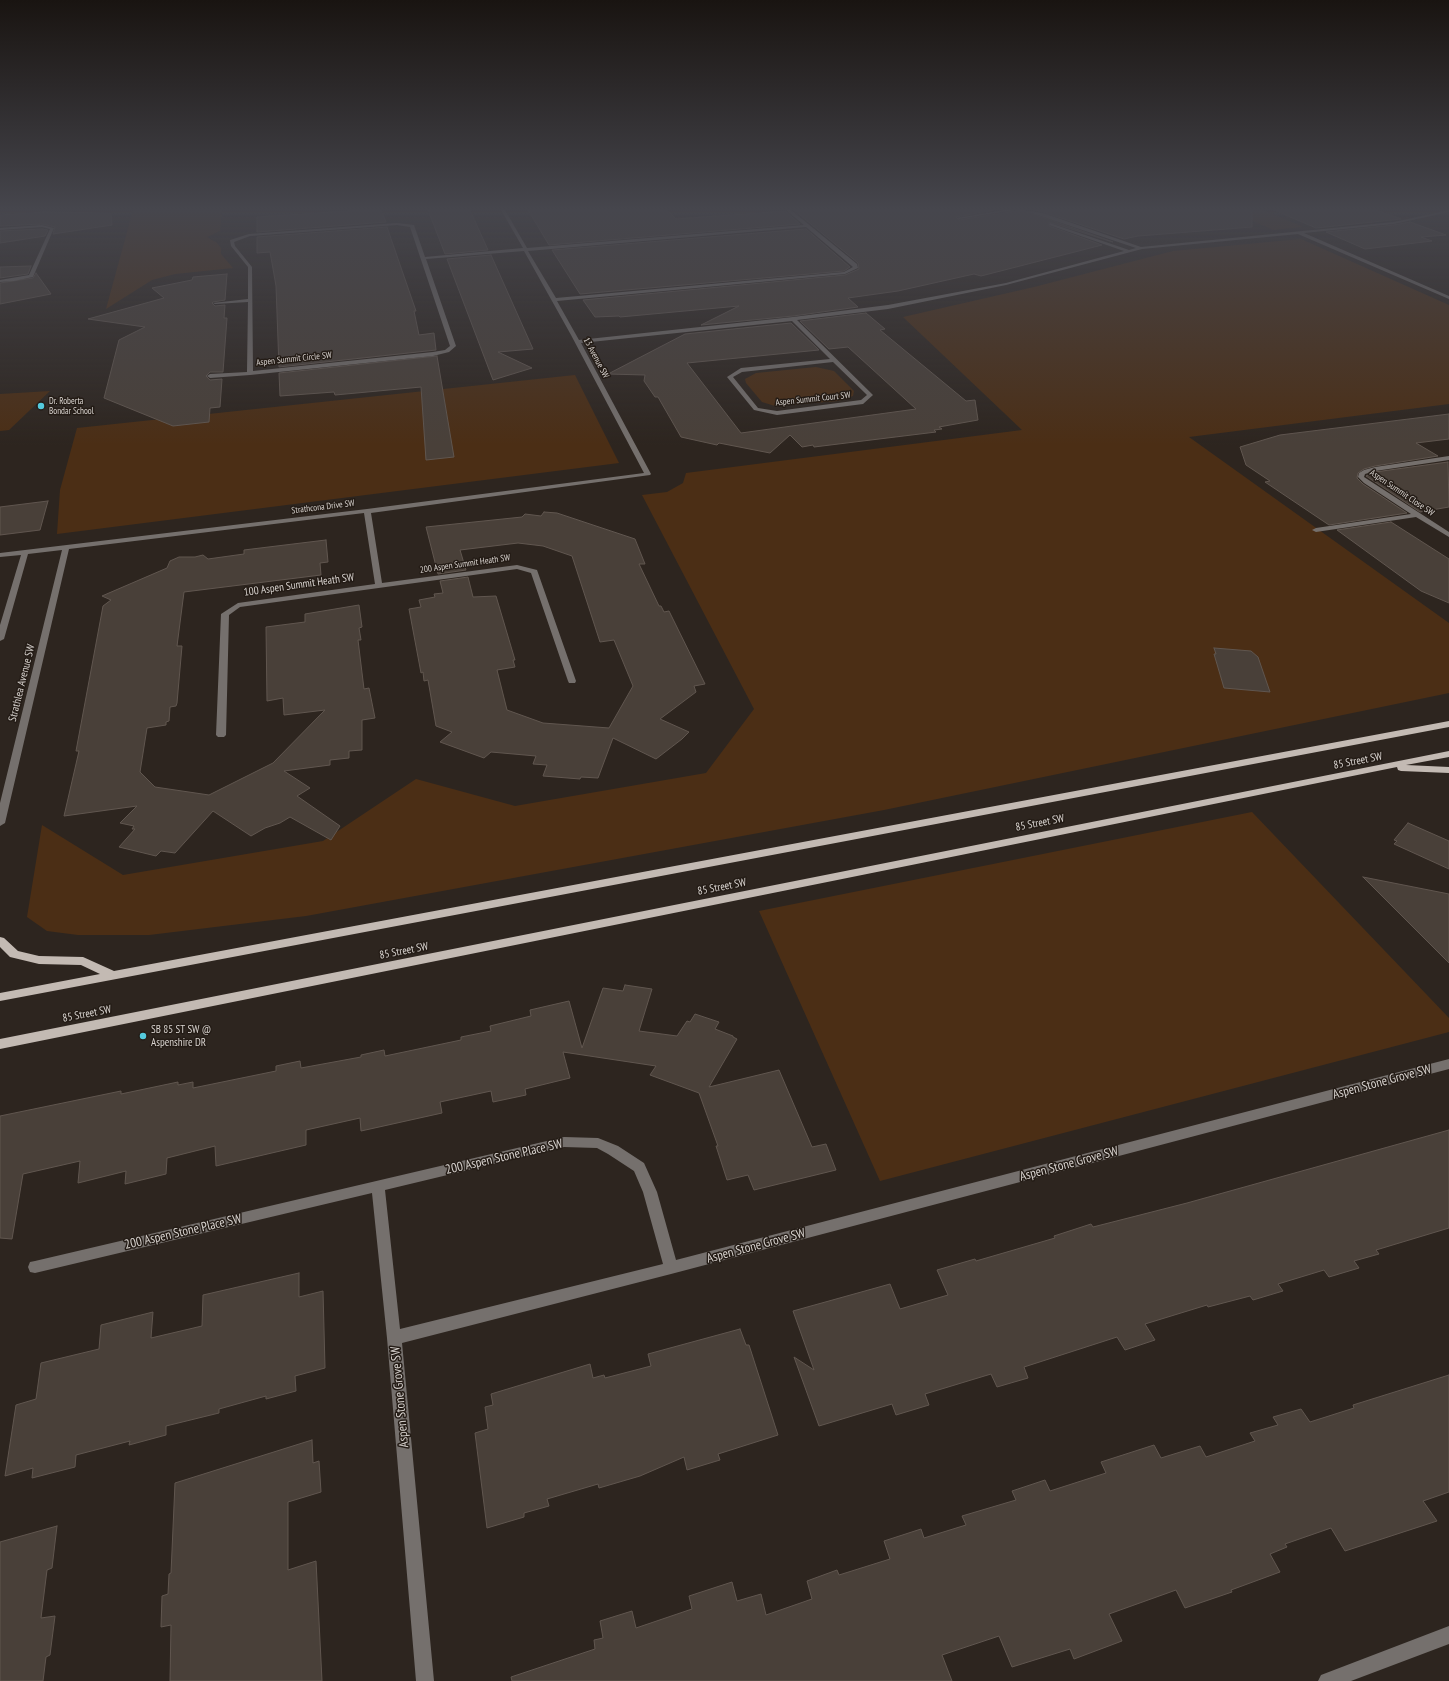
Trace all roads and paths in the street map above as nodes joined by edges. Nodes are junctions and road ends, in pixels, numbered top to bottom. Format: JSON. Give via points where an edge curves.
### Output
{"nodes":[{"id":1,"x":250,"y":288,"type":"edge"},
{"id":2,"x":434,"y":288,"type":"edge"},
{"id":3,"x":547,"y":288,"type":"edge"},
{"id":4,"x":679,"y":288,"type":"edge"},
{"id":5,"x":984,"y":288,"type":"edge"},
{"id":6,"x":1426,"y":288,"type":"edge"},
{"id":7,"x":1449,"y":298,"type":"edge"},
{"id":8,"x":250,"y":300,"type":"junction"},
{"id":9,"x":554,"y":300,"type":"junction"},
{"id":10,"x":216,"y":304,"type":"dead end"},
{"id":11,"x":793,"y":319,"type":"junction"},
{"id":12,"x":577,"y":342,"type":"junction"},
{"id":13,"x":834,"y":360,"type":"junction"},
{"id":14,"x":250,"y":373,"type":"junction"},
{"id":15,"x":210,"y":376,"type":"dead end"},
{"id":16,"x":1449,"y":458,"type":"edge"},
{"id":17,"x":648,"y":474,"type":"joint"},
{"id":18,"x":367,"y":511,"type":"junction"},
{"id":19,"x":1417,"y":515,"type":"junction"},
{"id":20,"x":1316,"y":530,"type":"dead end"},
{"id":21,"x":1449,"y":535,"type":"edge"},
{"id":22,"x":66,"y":548,"type":"junction"},
{"id":23,"x":25,"y":553,"type":"junction"},
{"id":24,"x":0,"y":555,"type":"edge"},
{"id":25,"x":379,"y":585,"type":"junction"},
{"id":26,"x":0,"y":639,"type":"edge"},
{"id":27,"x":572,"y":681,"type":"dead end"},
{"id":28,"x":1449,"y":724,"type":"edge"},
{"id":29,"x":221,"y":734,"type":"dead end"},
{"id":30,"x":1449,"y":754,"type":"edge"},
{"id":31,"x":1385,"y":768,"type":"junction"},
{"id":32,"x":1449,"y":770,"type":"edge"},
{"id":33,"x":0,"y":823,"type":"edge"},
{"id":34,"x":0,"y":941,"type":"edge"},
{"id":35,"x":114,"y":976,"type":"junction"},
{"id":36,"x":0,"y":997,"type":"edge"},
{"id":37,"x":0,"y":1044,"type":"edge"},
{"id":38,"x":1449,"y":1064,"type":"edge"},
{"id":39,"x":378,"y":1187,"type":"junction"},
{"id":40,"x":35,"y":1267,"type":"dead end"},
{"id":41,"x":671,"y":1268,"type":"junction"},
{"id":42,"x":394,"y":1338,"type":"junction"},
{"id":43,"x":1449,"y":1635,"type":"edge"},
{"id":44,"x":425,"y":1681,"type":"edge"},
{"id":45,"x":1328,"y":1681,"type":"edge"}],
"edges":[{"from":1,"to":8,"type":"street","name":"Aspen Summit Circle SW"},
{"from":2,"to":14,"type":"street","name":"Aspen Summit Circle SW","via":[[453,346],[446,351]]},
{"from":3,"to":9,"type":"street","name":"13 Avenue SW"},
{"from":4,"to":9,"type":"street"},
{"from":5,"to":11,"type":"street","via":[[888,307]]},
{"from":6,"to":7,"type":"street"},
{"from":8,"to":10,"type":"street"},
{"from":8,"to":14,"type":"street","name":"Aspen Summit Circle SW"},
{"from":9,"to":12,"type":"street","name":"13 Avenue SW"},
{"from":11,"to":12,"type":"street"},
{"from":11,"to":13,"type":"street","name":"Aspen Summit Court SW"},
{"from":12,"to":17,"type":"street","name":"13 Avenue SW"},
{"from":13,"to":13,"type":"street","name":"Aspen Summit Court SW","via":[[870,396],[863,402],[777,413],[756,409],[730,377],[741,370]]},
{"from":14,"to":15,"type":"street"},
{"from":16,"to":19,"type":"street","name":"Aspen Summit Close SW","via":[[1362,473],[1361,476],[1366,482]]},
{"from":17,"to":18,"type":"street","name":"Strathcona Drive SW"},
{"from":18,"to":22,"type":"street","name":"Strathcona Drive SW"},
{"from":18,"to":25,"type":"street"},
{"from":19,"to":20,"type":"street"},
{"from":19,"to":21,"type":"street","name":"Aspen Summit Close SW"},
{"from":22,"to":23,"type":"street","name":"Strathcona Drive SW"},
{"from":22,"to":33,"type":"street","name":"Strathlea Avenue SW"},
{"from":23,"to":24,"type":"street","name":"Strathcona Drive SW"},
{"from":23,"to":26,"type":"street"},
{"from":25,"to":27,"type":"street","name":"200 Aspen Summit Heath SW","via":[[517,567],[534,572]]},
{"from":25,"to":29,"type":"street","name":"100 Aspen Summit Heath SW","via":[[238,605],[225,614]]},
{"from":28,"to":35,"type":"main road","name":"85 Street SW"},
{"from":30,"to":31,"type":"main road","name":"85 Street SW"},
{"from":31,"to":32,"type":"main road"},
{"from":31,"to":37,"type":"main road","name":"85 Street SW"},
{"from":34,"to":35,"type":"main road","via":[[14,954],[39,960],[83,961]]},
{"from":35,"to":36,"type":"main road","name":"85 Street SW"},
{"from":38,"to":41,"type":"street","name":"Aspen Stone Grove SW"},
{"from":39,"to":40,"type":"street","name":"200 Aspen Stone Place SW"},
{"from":39,"to":41,"type":"street","name":"200 Aspen Stone Place SW","via":[[564,1142],[598,1143],[639,1167],[650,1192]]},
{"from":39,"to":42,"type":"street"},
{"from":41,"to":42,"type":"street","name":"Aspen Stone Grove SW"},
{"from":42,"to":44,"type":"street","name":"Aspen Stone Grove SW"},
{"from":43,"to":45,"type":"street"}]}
